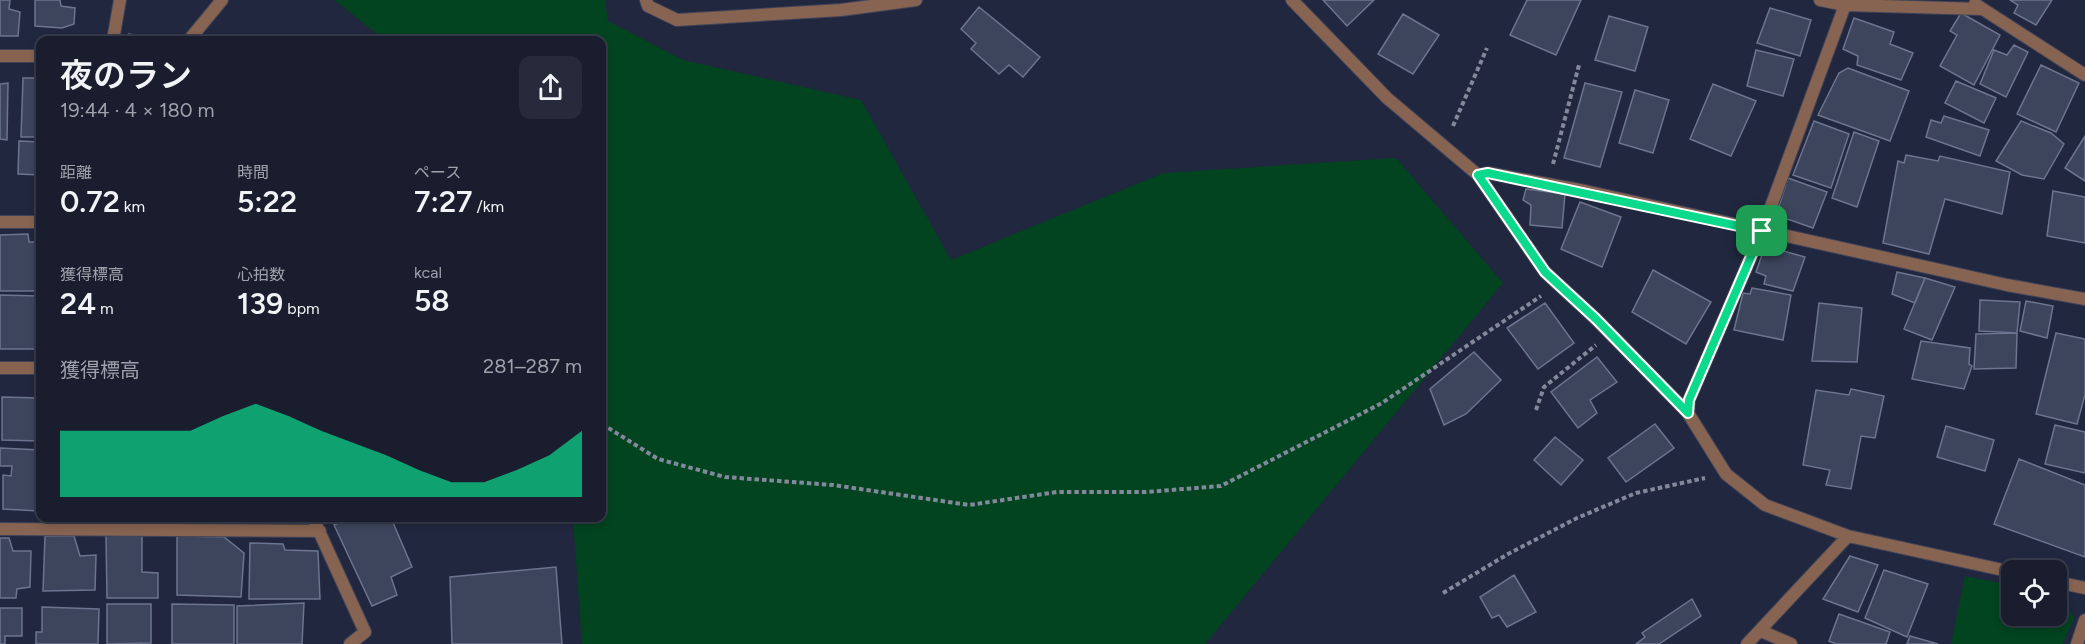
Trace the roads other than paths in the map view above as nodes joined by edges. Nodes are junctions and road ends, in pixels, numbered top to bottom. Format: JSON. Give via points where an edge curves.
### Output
{"nodes":[{"id":1,"x":120,"y":0,"type":"edge"},
{"id":2,"x":222,"y":0,"type":"edge"},
{"id":3,"x":646,"y":0,"type":"edge"},
{"id":4,"x":916,"y":0,"type":"edge"},
{"id":5,"x":1292,"y":0,"type":"edge"},
{"id":6,"x":1820,"y":0,"type":"edge"},
{"id":7,"x":1971,"y":0,"type":"edge"},
{"id":8,"x":1845,"y":5,"type":"junction"},
{"id":9,"x":1981,"y":9,"type":"junction"},
{"id":10,"x":113,"y":36,"type":"edge"},
{"id":11,"x":192,"y":36,"type":"edge"},
{"id":12,"x":0,"y":56,"type":"edge"},
{"id":13,"x":36,"y":56,"type":"edge"},
{"id":14,"x":2085,"y":75,"type":"edge"},
{"id":15,"x":1478,"y":175,"type":"junction"},
{"id":16,"x":0,"y":222,"type":"edge"},
{"id":17,"x":36,"y":222,"type":"edge"},
{"id":18,"x":1762,"y":231,"type":"junction"},
{"id":19,"x":2085,"y":299,"type":"edge"},
{"id":20,"x":0,"y":368,"type":"edge"},
{"id":21,"x":36,"y":368,"type":"edge"},
{"id":22,"x":1688,"y":413,"type":"junction"},
{"id":23,"x":316,"y":522,"type":"edge"},
{"id":24,"x":0,"y":529,"type":"edge"},
{"id":25,"x":320,"y":531,"type":"junction"},
{"id":26,"x":1848,"y":536,"type":"junction"},
{"id":27,"x":2001,"y":570,"type":"edge"},
{"id":28,"x":2067,"y":584,"type":"edge"},
{"id":29,"x":2085,"y":588,"type":"edge"},
{"id":30,"x":2085,"y":620,"type":"edge"},
{"id":31,"x":1761,"y":631,"type":"junction"},
{"id":32,"x":350,"y":644,"type":"edge"},
{"id":33,"x":1747,"y":644,"type":"edge"},
{"id":34,"x":1791,"y":644,"type":"edge"},
{"id":35,"x":2078,"y":644,"type":"edge"}],
"edges":[{"from":1,"to":10,"type":"street"},
{"from":2,"to":11,"type":"street"},
{"from":3,"to":4,"type":"street","via":[[648,6],[677,20],[841,10]]},
{"from":5,"to":15,"type":"street","via":[[1387,98]]},
{"from":6,"to":8,"type":"street"},
{"from":7,"to":9,"type":"street"},
{"from":8,"to":9,"type":"street"},
{"from":8,"to":18,"type":"street"},
{"from":9,"to":14,"type":"street"},
{"from":12,"to":13,"type":"street"},
{"from":15,"to":18,"type":"street","via":[[1488,173]]},
{"from":15,"to":22,"type":"street","via":[[1545,272]]},
{"from":16,"to":17,"type":"street"},
{"from":18,"to":19,"type":"street"},
{"from":18,"to":22,"type":"street","via":[[1689,400]]},
{"from":20,"to":21,"type":"street"},
{"from":22,"to":26,"type":"street","via":[[1726,474],[1765,505]]},
{"from":23,"to":25,"type":"street"},
{"from":24,"to":25,"type":"street"},
{"from":25,"to":32,"type":"street","via":[[365,632]]},
{"from":26,"to":27,"type":"street"},
{"from":26,"to":31,"type":"street"},
{"from":28,"to":29,"type":"street"},
{"from":30,"to":35,"type":"street"},
{"from":31,"to":33,"type":"street"},
{"from":31,"to":34,"type":"street"}]}
